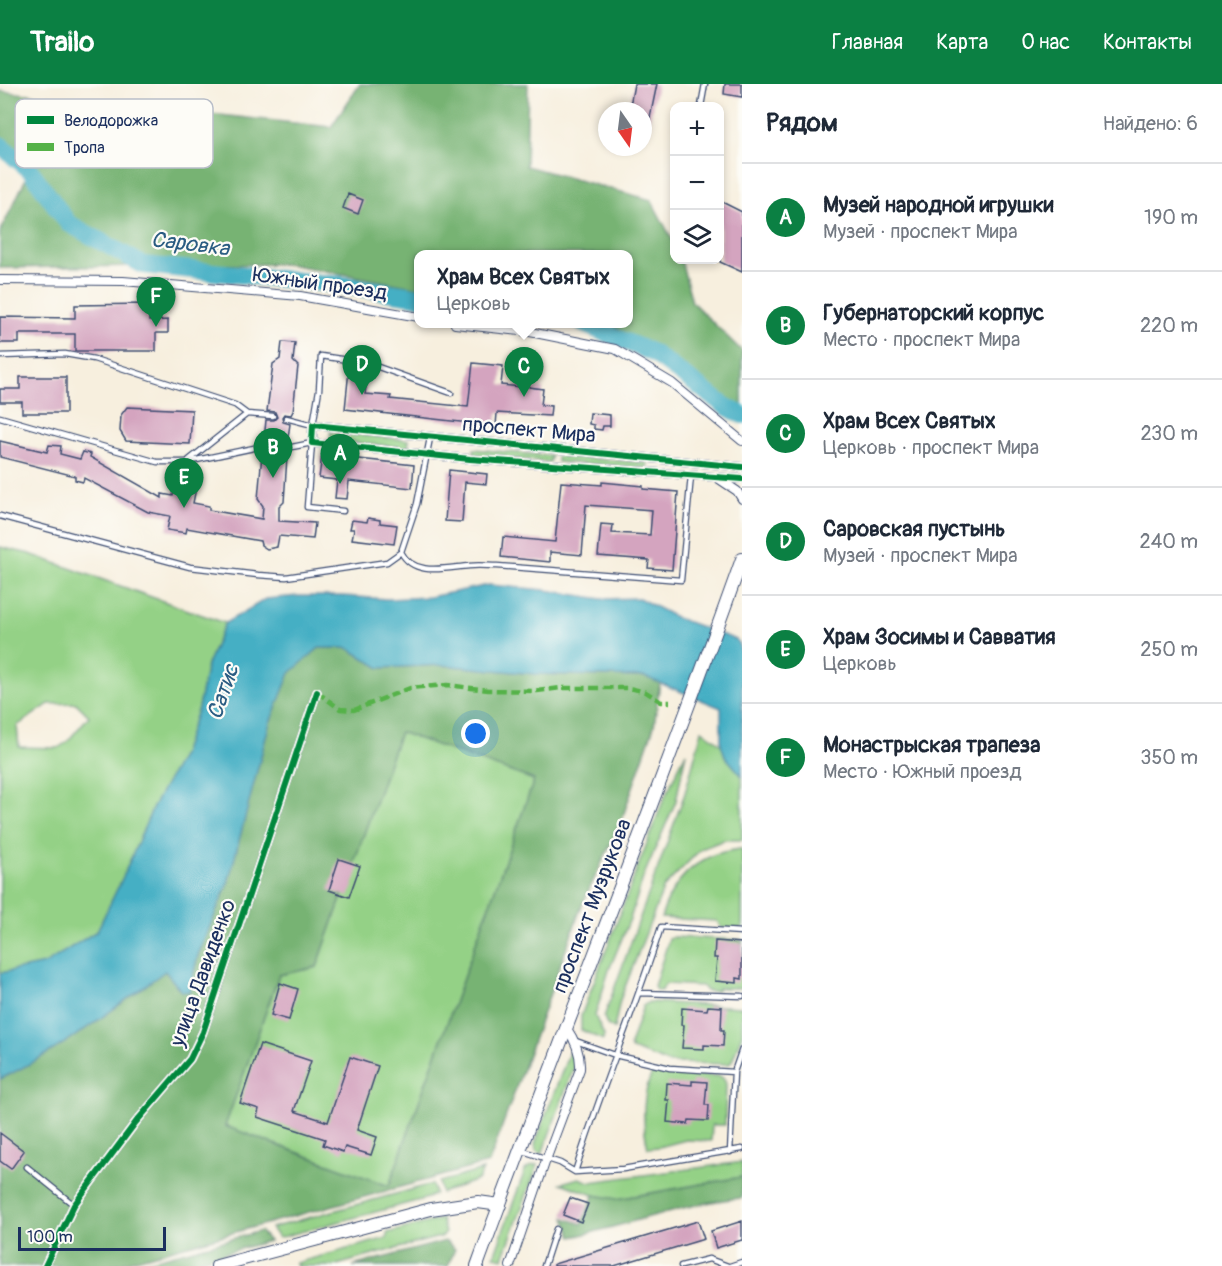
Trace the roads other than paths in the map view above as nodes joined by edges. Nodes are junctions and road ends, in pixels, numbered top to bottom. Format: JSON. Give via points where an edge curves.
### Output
{"nodes":[{"id":1,"x":705,"y":84,"type":"edge"},
{"id":2,"x":702,"y":102,"type":"edge"},
{"id":3,"x":0,"y":280,"type":"edge"},
{"id":4,"x":414,"y":316,"type":"edge"},
{"id":5,"x":492,"y":328,"type":"edge"},
{"id":6,"x":0,"y":356,"type":"edge"},
{"id":7,"x":451,"y":393,"type":"dead end"},
{"id":8,"x":247,"y":414,"type":"junction"},
{"id":9,"x":273,"y":416,"type":"dead end"},
{"id":10,"x":0,"y":417,"type":"edge"},
{"id":11,"x":286,"y":418,"type":"dead end"},
{"id":12,"x":313,"y":425,"type":"junction"},
{"id":13,"x":430,"y":438,"type":"junction"},
{"id":14,"x":742,"y":441,"type":"edge"},
{"id":15,"x":312,"y":443,"type":"junction"},
{"id":16,"x":268,"y":445,"type":"dead end"},
{"id":17,"x":282,"y":448,"type":"dead end"},
{"id":18,"x":428,"y":455,"type":"junction"},
{"id":19,"x":187,"y":462,"type":"junction"},
{"id":20,"x":742,"y":467,"type":"edge"},
{"id":21,"x":691,"y":476,"type":"junction"},
{"id":22,"x":716,"y":478,"type":"junction"},
{"id":23,"x":742,"y":479,"type":"edge"},
{"id":24,"x":742,"y":499,"type":"edge"},
{"id":25,"x":343,"y":512,"type":"dead end"},
{"id":26,"x":0,"y":516,"type":"edge"},
{"id":27,"x":401,"y":552,"type":"junction"},
{"id":28,"x":742,"y":559,"type":"edge"},
{"id":29,"x":317,"y":692,"type":"dead end"},
{"id":30,"x":742,"y":932,"type":"edge"},
{"id":31,"x":640,"y":993,"type":"junction"},
{"id":32,"x":742,"y":996,"type":"edge"},
{"id":33,"x":566,"y":1027,"type":"junction"},
{"id":34,"x":575,"y":1041,"type":"junction"},
{"id":35,"x":742,"y":1048,"type":"edge"},
{"id":36,"x":615,"y":1055,"type":"junction"},
{"id":37,"x":734,"y":1072,"type":"junction"},
{"id":38,"x":742,"y":1149,"type":"edge"},
{"id":39,"x":520,"y":1150,"type":"junction"},
{"id":40,"x":730,"y":1152,"type":"junction"},
{"id":41,"x":546,"y":1160,"type":"junction"},
{"id":42,"x":27,"y":1167,"type":"dead end"},
{"id":43,"x":575,"y":1172,"type":"junction"},
{"id":44,"x":74,"y":1204,"type":"junction"},
{"id":45,"x":500,"y":1205,"type":"junction"},
{"id":46,"x":556,"y":1229,"type":"dead end"},
{"id":47,"x":742,"y":1262,"type":"edge"},
{"id":48,"x":45,"y":1266,"type":"edge"},
{"id":49,"x":217,"y":1266,"type":"edge"},
{"id":50,"x":477,"y":1266,"type":"edge"},
{"id":51,"x":510,"y":1266,"type":"edge"},
{"id":52,"x":544,"y":1266,"type":"edge"},
{"id":53,"x":681,"y":1266,"type":"edge"},
{"id":54,"x":729,"y":1266,"type":"edge"}],
"edges":[{"from":1,"to":2,"type":"lane"},
{"from":3,"to":4,"type":"street","name":"Южный проезд","via":[[123,281],[300,296]]},
{"from":5,"to":14,"type":"street","via":[[615,349],[672,382]]},
{"from":6,"to":8,"type":"lane","via":[[64,354],[94,359],[235,405]]},
{"from":7,"to":12,"type":"lane","via":[[367,363],[321,356]]},
{"from":8,"to":9,"type":"lane"},
{"from":8,"to":19,"type":"lane"},
{"from":10,"to":19,"type":"lane","via":[[157,462]]},
{"from":11,"to":12,"type":"lane","name":"проспект Мира"},
{"from":12,"to":13,"type":"street","name":"проспект Мира"},
{"from":12,"to":15,"type":"street"},
{"from":13,"to":18,"type":"lane"},
{"from":13,"to":20,"type":"street","name":"проспект Мира"},
{"from":15,"to":17,"type":"lane","name":"проспект Мира"},
{"from":15,"to":18,"type":"street","name":"проспект Мира"},
{"from":15,"to":25,"type":"lane","via":[[308,507]]},
{"from":16,"to":19,"type":"lane"},
{"from":18,"to":21,"type":"street","name":"проспект Мира"},
{"from":18,"to":27,"type":"lane"},
{"from":21,"to":22,"type":"street","name":"проспект Мира"},
{"from":21,"to":27,"type":"lane","via":[[681,580],[497,566],[421,568],[405,561]]},
{"from":22,"to":23,"type":"street","name":"проспект Мира"},
{"from":22,"to":24,"type":"street"},
{"from":26,"to":27,"type":"lane","via":[[190,567],[258,575],[286,577],[352,568],[387,562]]},
{"from":28,"to":33,"type":"main road","name":"проспект Музрукова","via":[[690,707]]},
{"from":29,"to":44,"type":"street","name":"улица Давиденко","via":[[203,1032],[190,1059]]},
{"from":30,"to":31,"type":"lane","via":[[661,927]]},
{"from":31,"to":32,"type":"lane"},
{"from":31,"to":36,"type":"lane"},
{"from":33,"to":34,"type":"street"},
{"from":33,"to":39,"type":"main road","name":"проспект Музрукова"},
{"from":34,"to":36,"type":"lane"},
{"from":34,"to":41,"type":"street","via":[[580,1069]]},
{"from":35,"to":37,"type":"lane"},
{"from":36,"to":37,"type":"lane","via":[[670,1068]]},
{"from":36,"to":43,"type":"lane"},
{"from":37,"to":40,"type":"lane"},
{"from":38,"to":40,"type":"lane"},
{"from":39,"to":41,"type":"lane"},
{"from":39,"to":45,"type":"main road","name":"проспект Музрукова"},
{"from":40,"to":43,"type":"lane","via":[[623,1169]]},
{"from":41,"to":43,"type":"lane"},
{"from":41,"to":51,"type":"street"},
{"from":42,"to":44,"type":"lane"},
{"from":44,"to":48,"type":"street","name":"улица Давиденко"},
{"from":45,"to":49,"type":"main road","via":[[478,1202],[431,1209]]},
{"from":45,"to":50,"type":"main road","name":"проспект Музрукова"},
{"from":46,"to":52,"type":"lane"},
{"from":47,"to":54,"type":"lane"},
{"from":53,"to":54,"type":"lane","via":[[710,1259]]}]}
